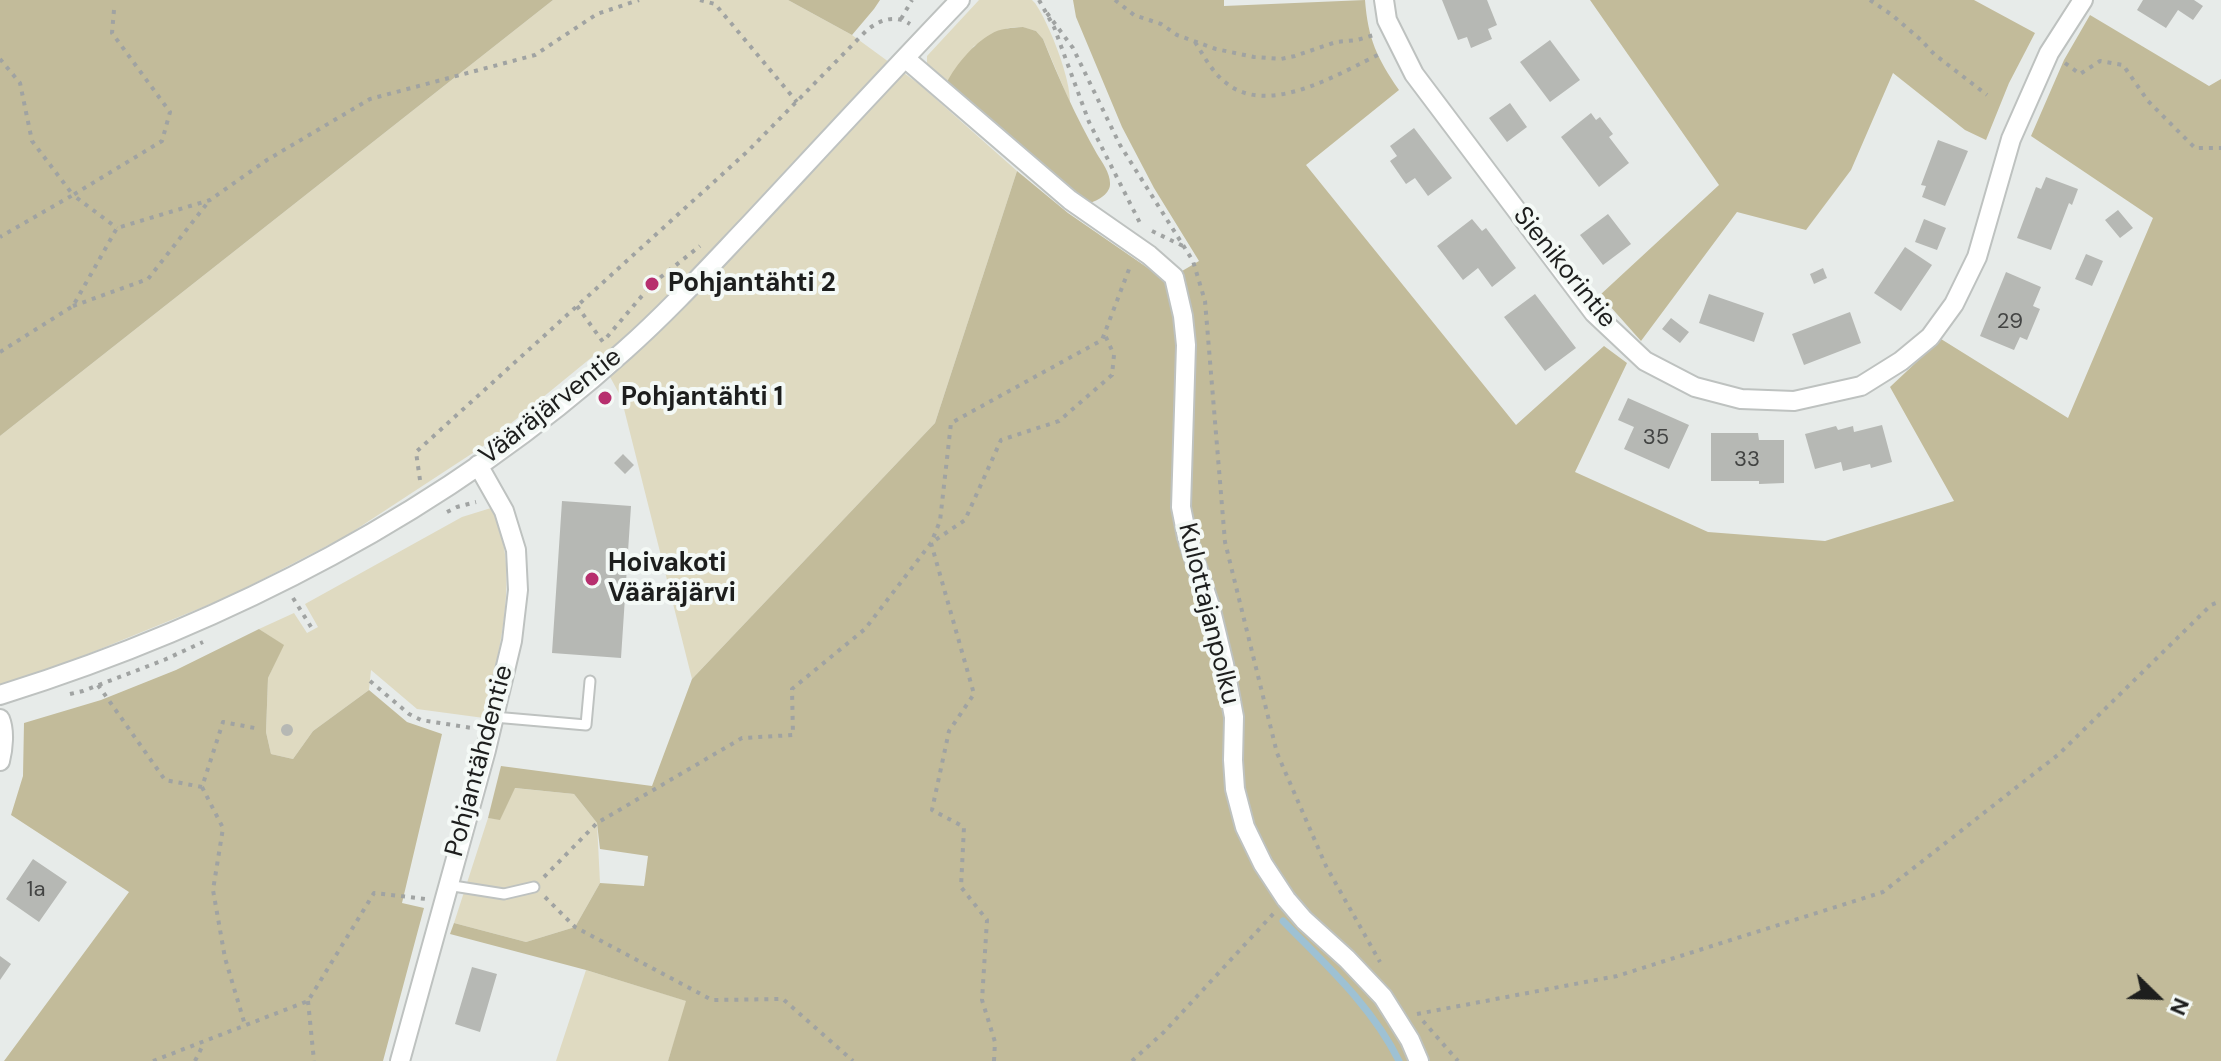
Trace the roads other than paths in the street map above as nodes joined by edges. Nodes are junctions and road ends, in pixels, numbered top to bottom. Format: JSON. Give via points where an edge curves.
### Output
{"nodes":[{"id":1,"x":960,"y":0,"type":"edge"},
{"id":2,"x":1384,"y":0,"type":"edge"},
{"id":3,"x":2083,"y":0,"type":"edge"},
{"id":4,"x":906,"y":59,"type":"junction"},
{"id":5,"x":478,"y":465,"type":"junction"},
{"id":6,"x":590,"y":681,"type":"dead end"},
{"id":7,"x":0,"y":695,"type":"edge"},
{"id":8,"x":0,"y":719,"type":"edge"},
{"id":9,"x":492,"y":724,"type":"junction"},
{"id":10,"x":0,"y":761,"type":"edge"},
{"id":11,"x":534,"y":887,"type":"road end"},
{"id":12,"x":445,"y":893,"type":"junction"},
{"id":13,"x":400,"y":1061,"type":"edge"},
{"id":14,"x":1419,"y":1061,"type":"edge"}],
"edges":[{"from":1,"to":4,"type":"street","name":"Vääräjärventie"},
{"from":2,"to":3,"type":"street","name":"Sienikorintie","via":[[1387,20],[1414,74],[1594,313],[1645,361],[1695,387],[1741,399],[1794,401],[1861,386],[1930,337],[1954,304],[1977,257],[2011,139],[2049,53]]},
{"from":4,"to":5,"type":"street","name":"Vääräjärventie","via":[[627,348],[556,409]]},
{"from":4,"to":14,"type":"street","name":"Kulottajanpolku","via":[[1070,200],[1174,277],[1186,345],[1184,524],[1230,691],[1240,809],[1252,842],[1286,899],[1403,1011]]},
{"from":5,"to":7,"type":"street","name":"Vääräjärventie","via":[[351,544],[233,605],[164,636]]},
{"from":5,"to":9,"type":"street","name":"Pohjantähdentie","via":[[504,511],[516,550],[512,641]]},
{"from":6,"to":9,"type":"lane","via":[[586,725]]},
{"from":8,"to":10,"type":"street"},
{"from":9,"to":12,"type":"street","name":"Pohjantähdentie"},
{"from":11,"to":12,"type":"lane","via":[[504,894]]},
{"from":12,"to":13,"type":"street","name":"Pohjantähdentie"}]}
